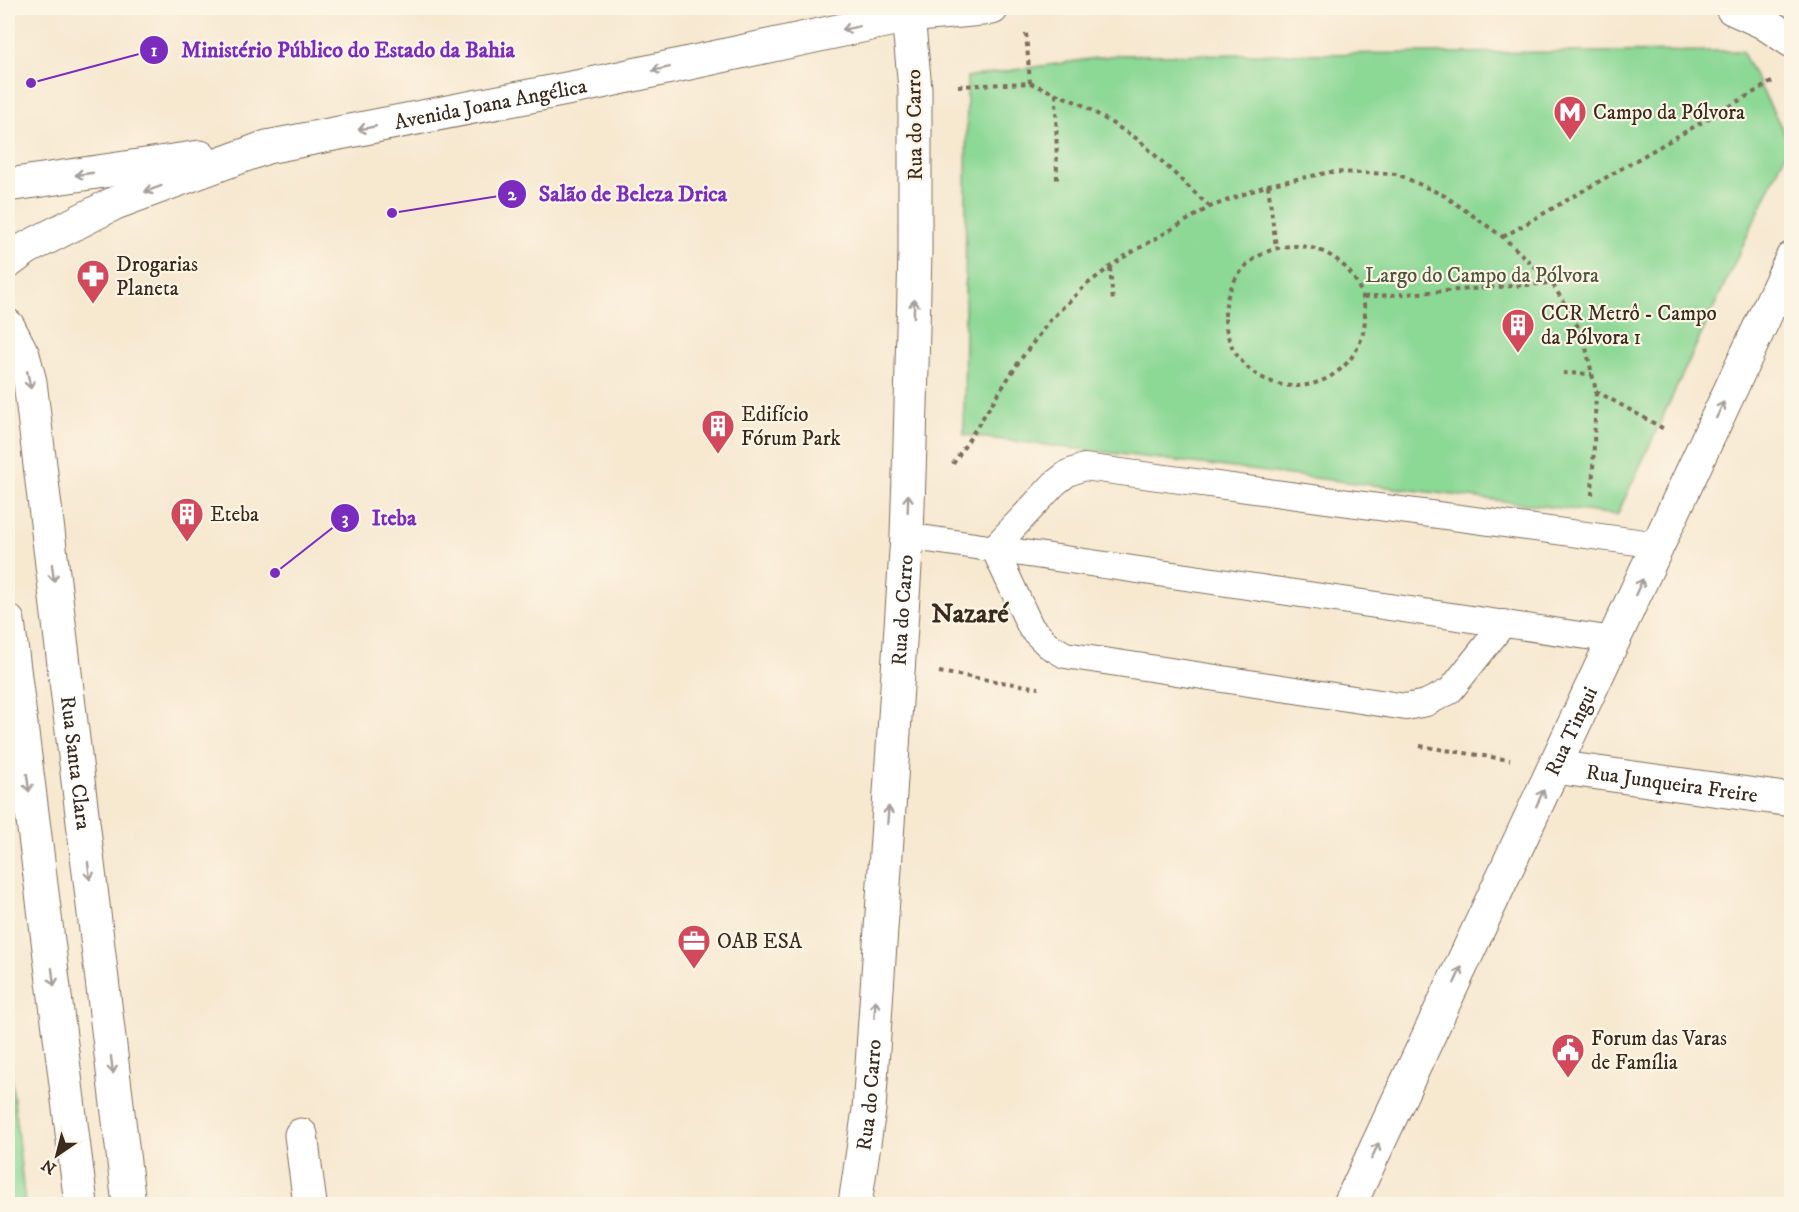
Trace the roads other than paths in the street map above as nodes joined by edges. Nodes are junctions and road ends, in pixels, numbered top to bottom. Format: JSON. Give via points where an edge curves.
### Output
{"nodes":[{"id":1,"x":992,"y":8,"type":"edge"},
{"id":2,"x":1732,"y":8,"type":"edge"},
{"id":3,"x":906,"y":12,"type":"edge"},
{"id":4,"x":1791,"y":41,"type":"edge"},
{"id":5,"x":267,"y":147,"type":"junction"},
{"id":6,"x":8,"y":185,"type":"edge"},
{"id":7,"x":1791,"y":258,"type":"edge"},
{"id":8,"x":8,"y":262,"type":"edge"},
{"id":9,"x":8,"y":326,"type":"edge"},
{"id":10,"x":907,"y":536,"type":"junction"},
{"id":11,"x":1659,"y":545,"type":"junction"},
{"id":12,"x":994,"y":548,"type":"junction"},
{"id":13,"x":8,"y":621,"type":"edge"},
{"id":14,"x":1504,"y":623,"type":"junction"},
{"id":15,"x":1614,"y":640,"type":"junction"},
{"id":16,"x":1555,"y":767,"type":"junction"},
{"id":17,"x":1791,"y":800,"type":"edge"},
{"id":18,"x":301,"y":1135,"type":"dead end"},
{"id":19,"x":81,"y":1204,"type":"edge"},
{"id":20,"x":129,"y":1204,"type":"edge"},
{"id":21,"x":310,"y":1204,"type":"edge"},
{"id":22,"x":855,"y":1204,"type":"edge"},
{"id":23,"x":1350,"y":1204,"type":"edge"}],
"edges":[{"from":1,"to":3,"type":"street","name":"Avenida Joana Angélica"},
{"from":2,"to":4,"type":"street"},
{"from":3,"to":5,"type":"street","name":"Avenida Joana Angélica","one_way":true,"via":[[587,84]]},
{"from":10,"to":3,"type":"street","name":"Rua do Carro","one_way":true,"via":[[915,88]]},
{"from":5,"to":6,"type":"street","one_way":true},
{"from":5,"to":8,"type":"street","name":"Avenida Joana Angélica","one_way":true,"via":[[116,203],[27,248]]},
{"from":11,"to":7,"type":"street","name":"Rua Tingui","one_way":true},
{"from":9,"to":20,"type":"street","name":"Rua Santa Clara","one_way":true,"via":[[23,355],[30,382]]},
{"from":10,"to":12,"type":"lane"},
{"from":22,"to":10,"type":"street","name":"Rua do Carro","one_way":true,"via":[[869,1110]]},
{"from":11,"to":12,"type":"lane","via":[[1084,467],[1068,472],[1055,483]]},
{"from":15,"to":11,"type":"street","name":"Rua Tingui","one_way":true},
{"from":12,"to":14,"type":"lane"},
{"from":12,"to":14,"type":"lane","via":[[1031,627],[1048,645],[1065,655],[1406,708],[1450,691]]},
{"from":13,"to":19,"type":"street","one_way":true},
{"from":14,"to":15,"type":"lane"},
{"from":15,"to":16,"type":"street","name":"Rua Tingui"},
{"from":16,"to":17,"type":"street","name":"Rua Junqueira Freire"},
{"from":23,"to":16,"type":"street","name":"Rua Tingui","one_way":true},
{"from":18,"to":21,"type":"street"}]}
